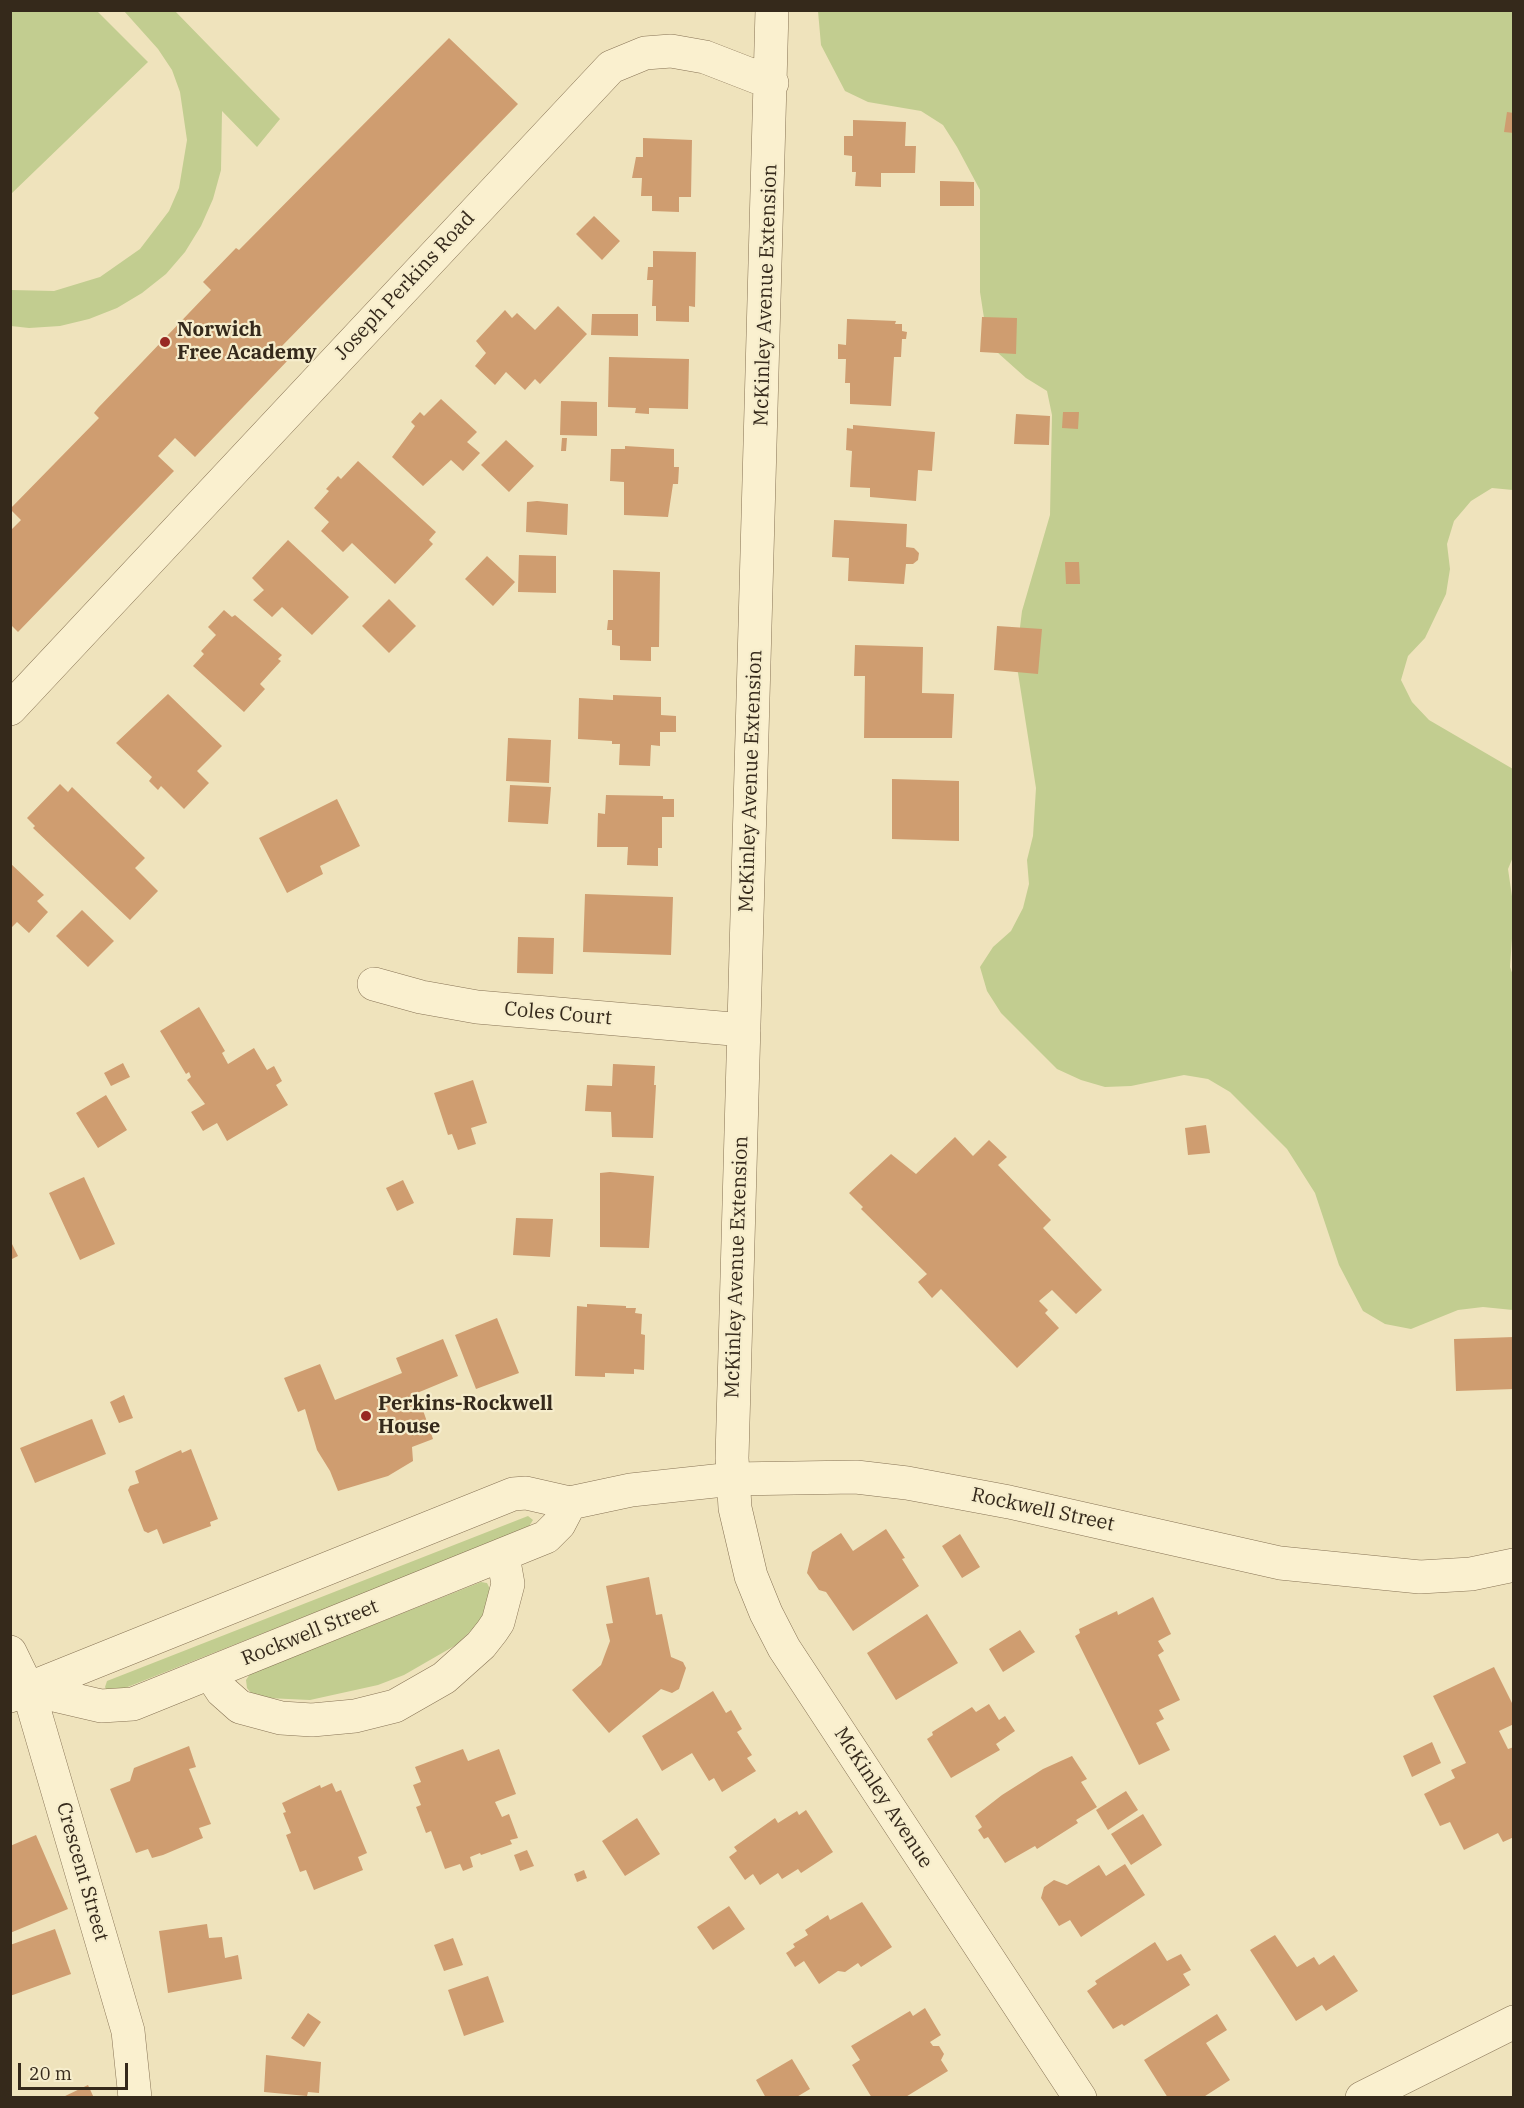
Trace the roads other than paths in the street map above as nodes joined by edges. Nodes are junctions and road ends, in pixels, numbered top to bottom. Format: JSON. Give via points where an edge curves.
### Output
{"nodes":[{"id":1,"x":772,"y":10,"type":"edge"},
{"id":2,"x":772,"y":83,"type":"junction"},
{"id":3,"x":10,"y":709,"type":"edge"},
{"id":4,"x":374,"y":984,"type":"dead end"},
{"id":5,"x":744,"y":1030,"type":"junction"},
{"id":6,"x":733,"y":1479,"type":"junction"},
{"id":7,"x":570,"y":1503,"type":"junction"},
{"id":8,"x":502,"y":1556,"type":"junction"},
{"id":9,"x":1514,"y":1565,"type":"edge"},
{"id":10,"x":10,"y":1652,"type":"edge"},
{"id":11,"x":210,"y":1673,"type":"junction"},
{"id":12,"x":19,"y":1693,"type":"edge"},
{"id":13,"x":1514,"y":2022,"type":"edge"},
{"id":14,"x":135,"y":2097,"type":"edge"},
{"id":15,"x":1080,"y":2097,"type":"edge"},
{"id":16,"x":1362,"y":2097,"type":"edge"}],
"edges":[{"from":1,"to":2,"type":"street","name":"McKinley Avenue Extension"},
{"from":2,"to":3,"type":"street","name":"Joseph Perkins Road","via":[[705,57],[658,51],[620,61],[588,89]]},
{"from":2,"to":5,"type":"street","name":"McKinley Avenue Extension"},
{"from":4,"to":5,"type":"street","name":"Coles Court","via":[[477,1007]]},
{"from":5,"to":6,"type":"street","name":"McKinley Avenue Extension"},
{"from":6,"to":7,"type":"street","name":"Rockwell Street","via":[[631,1490]]},
{"from":6,"to":9,"type":"street","name":"Rockwell Street","via":[[838,1476],[907,1483],[1250,1558],[1383,1575],[1446,1576]]},
{"from":6,"to":15,"type":"street","name":"McKinley Avenue","via":[[751,1576],[784,1648]]},
{"from":7,"to":8,"type":"street","name":"Rockwell Street","via":[[554,1532]]},
{"from":7,"to":12,"type":"street","name":"Rockwell Street","via":[[526,1493],[498,1499]]},
{"from":8,"to":11,"type":"street","name":"Rockwell Street"},
{"from":8,"to":11,"type":"street","via":[[508,1584],[492,1631],[444,1678],[395,1706],[346,1718],[281,1718],[240,1707]]},
{"from":10,"to":12,"type":"street","name":"Crescent Street"},
{"from":11,"to":12,"type":"street","name":"Rockwell Street","via":[[119,1707]]},
{"from":12,"to":14,"type":"street","name":"Crescent Street","via":[[128,2031]]},
{"from":13,"to":16,"type":"street"}]}
